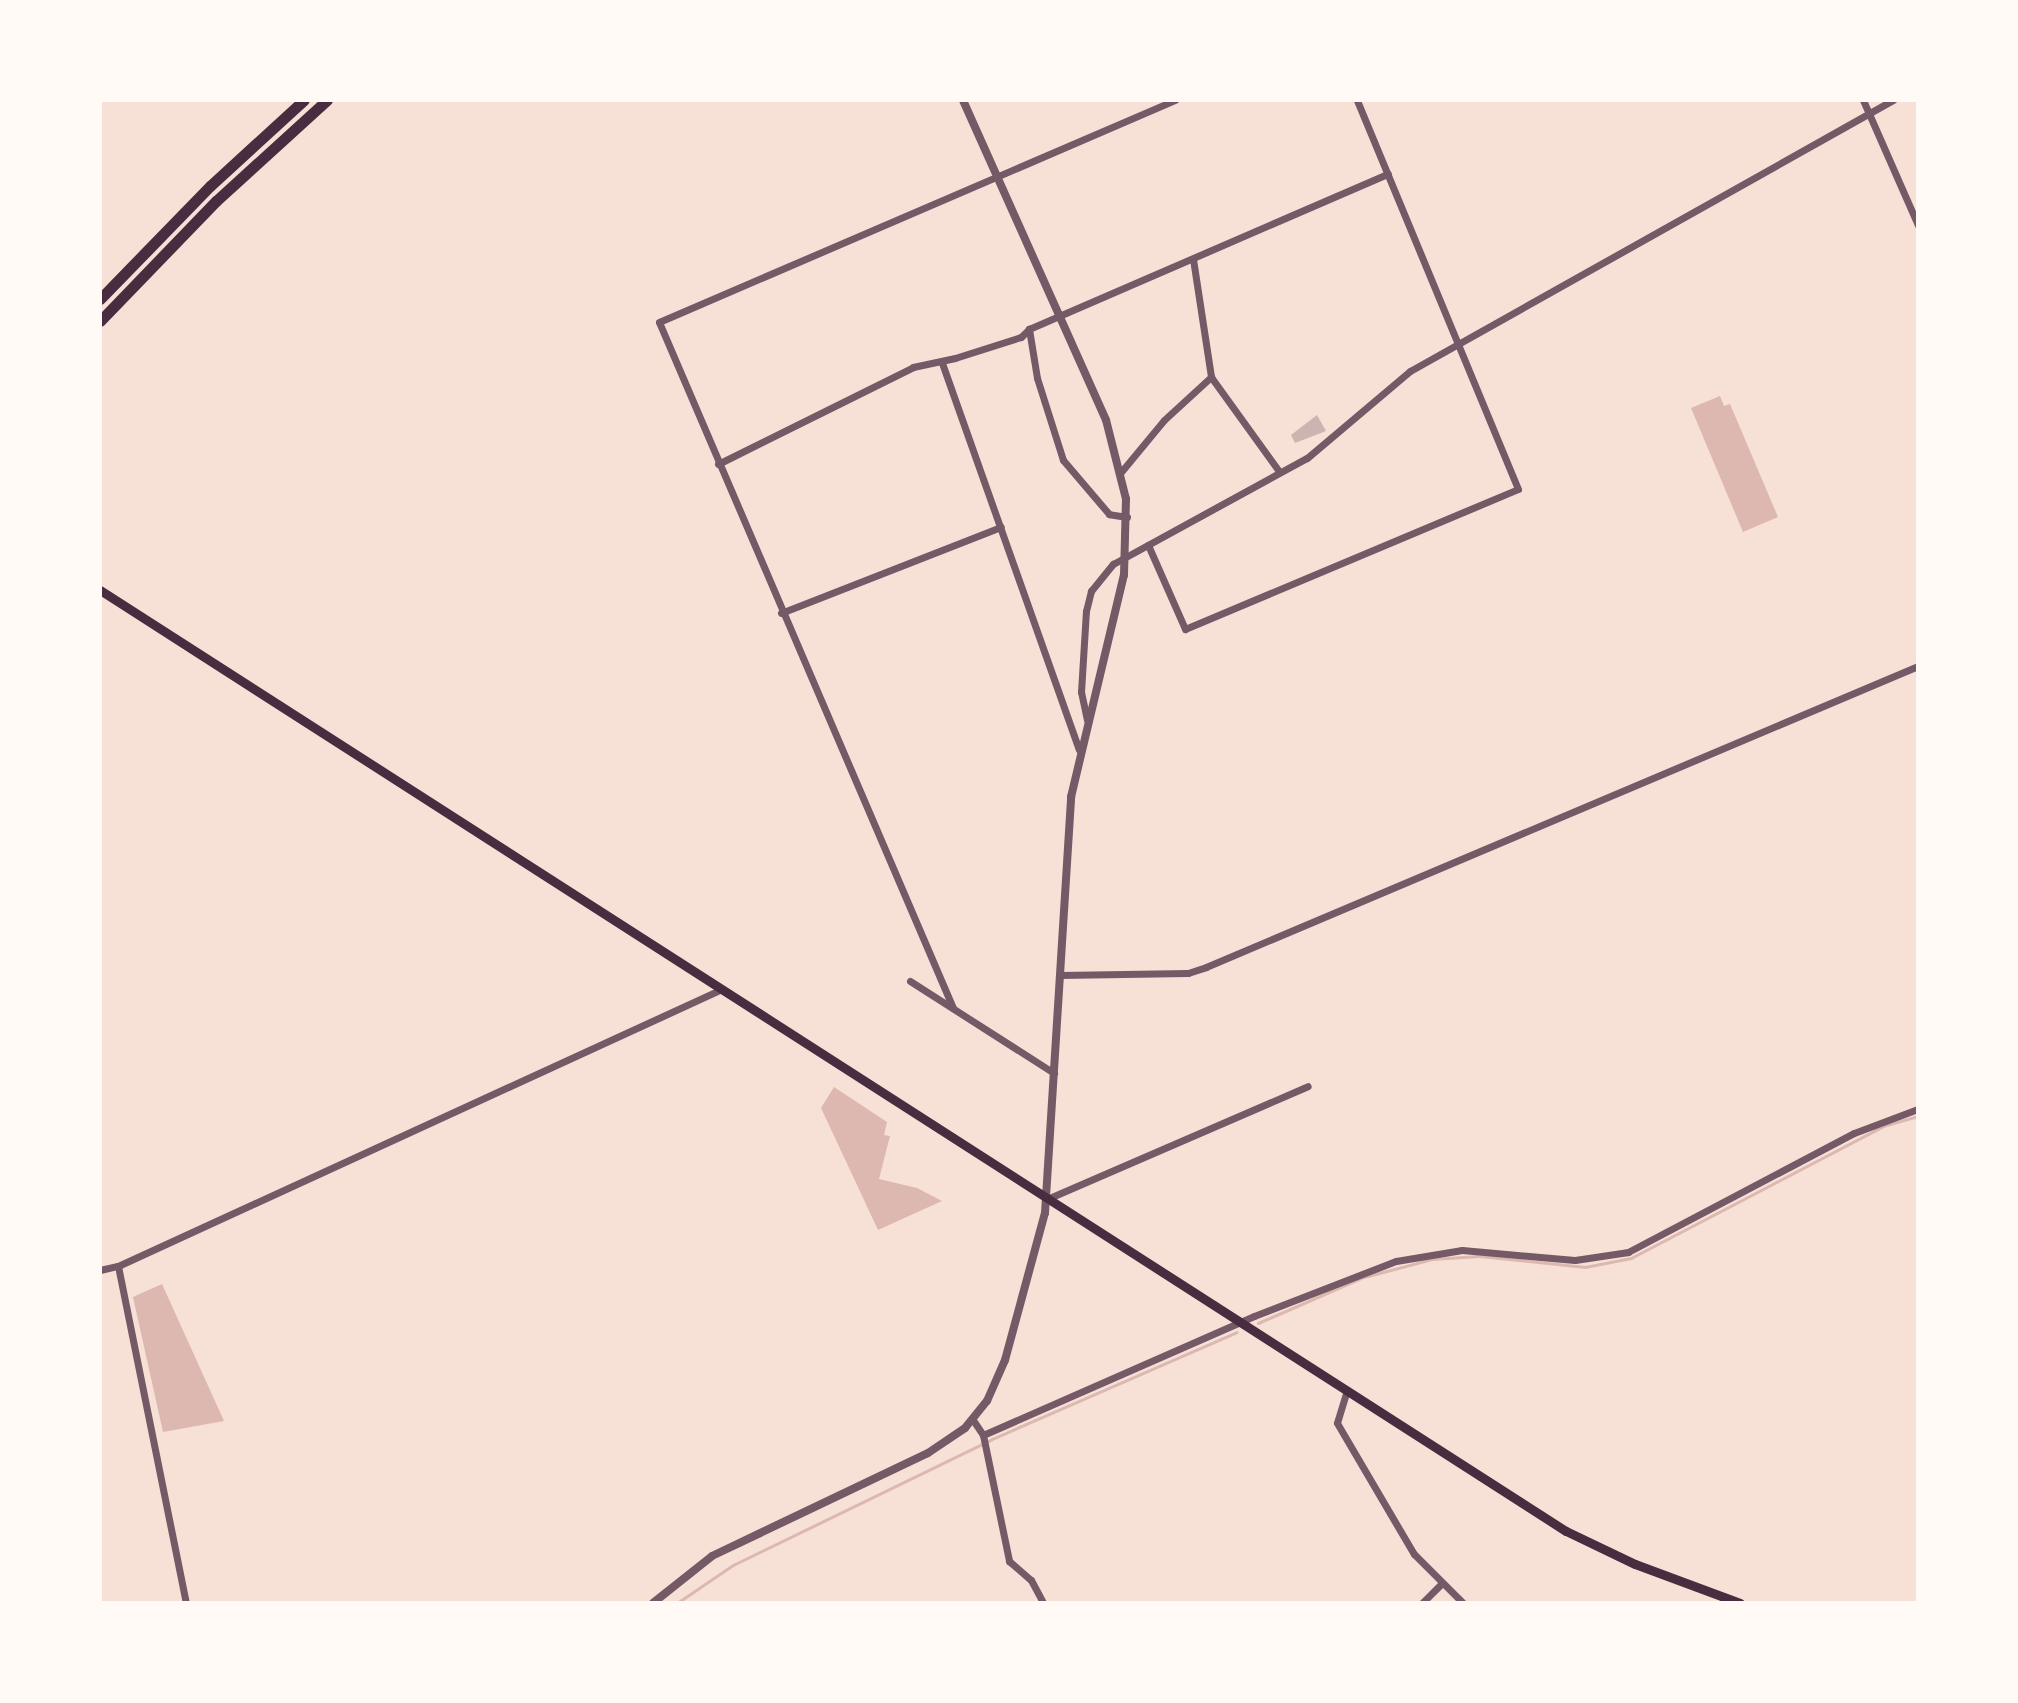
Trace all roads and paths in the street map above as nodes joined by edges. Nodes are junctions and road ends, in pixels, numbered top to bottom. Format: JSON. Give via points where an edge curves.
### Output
{"nodes":[{"id":1,"x":304,"y":100,"type":"edge"},
{"id":2,"x":327,"y":100,"type":"edge"},
{"id":3,"x":963,"y":100,"type":"edge"},
{"id":4,"x":1175,"y":100,"type":"edge"},
{"id":5,"x":1357,"y":100,"type":"edge"},
{"id":6,"x":1863,"y":100,"type":"edge"},
{"id":7,"x":1893,"y":100,"type":"edge"},
{"id":8,"x":1870,"y":113,"type":"junction"},
{"id":9,"x":997,"y":174,"type":"junction"},
{"id":10,"x":1388,"y":174,"type":"junction"},
{"id":11,"x":1918,"y":225,"type":"edge"},
{"id":12,"x":1193,"y":259,"type":"junction"},
{"id":13,"x":100,"y":299,"type":"edge"},
{"id":14,"x":1058,"y":315,"type":"junction"},
{"id":15,"x":100,"y":321,"type":"edge"},
{"id":16,"x":1029,"y":329,"type":"junction"},
{"id":17,"x":1457,"y":346,"type":"junction"},
{"id":18,"x":942,"y":363,"type":"junction"},
{"id":19,"x":1211,"y":377,"type":"junction"},
{"id":20,"x":718,"y":464,"type":"junction"},
{"id":21,"x":1278,"y":470,"type":"junction"},
{"id":22,"x":1121,"y":472,"type":"junction"},
{"id":23,"x":1127,"y":517,"type":"junction"},
{"id":24,"x":1001,"y":527,"type":"junction"},
{"id":25,"x":1148,"y":545,"type":"junction"},
{"id":26,"x":1126,"y":557,"type":"junction"},
{"id":27,"x":100,"y":590,"type":"edge"},
{"id":28,"x":781,"y":613,"type":"junction"},
{"id":29,"x":1918,"y":666,"type":"edge"},
{"id":30,"x":1087,"y":720,"type":"junction"},
{"id":31,"x":1079,"y":749,"type":"junction"},
{"id":32,"x":1060,"y":975,"type":"junction"},
{"id":33,"x":910,"y":981,"type":"dead end"},
{"id":34,"x":722,"y":989,"type":"junction"},
{"id":35,"x":953,"y":1008,"type":"junction"},
{"id":36,"x":1054,"y":1073,"type":"junction"},
{"id":37,"x":1308,"y":1086,"type":"dead end"},
{"id":38,"x":1918,"y":1109,"type":"edge"},
{"id":39,"x":1047,"y":1199,"type":"junction"},
{"id":40,"x":118,"y":1266,"type":"junction"},
{"id":41,"x":100,"y":1270,"type":"edge"},
{"id":42,"x":1240,"y":1322,"type":"junction"},
{"id":43,"x":1347,"y":1390,"type":"junction"},
{"id":44,"x":973,"y":1420,"type":"junction"},
{"id":45,"x":985,"y":1440,"type":"junction"},
{"id":46,"x":1442,"y":1583,"type":"junction"},
{"id":47,"x":186,"y":1603,"type":"edge"},
{"id":48,"x":653,"y":1603,"type":"edge"},
{"id":49,"x":1043,"y":1603,"type":"edge"},
{"id":50,"x":1422,"y":1603,"type":"edge"},
{"id":51,"x":1463,"y":1603,"type":"edge"},
{"id":52,"x":1740,"y":1603,"type":"edge"}],
"edges":[{"from":1,"to":13,"type":"highway","via":[[210,186]]},
{"from":2,"to":15,"type":"highway","via":[[216,201]]},
{"from":3,"to":9,"type":"street"},
{"from":4,"to":9,"type":"street"},
{"from":5,"to":10,"type":"street"},
{"from":6,"to":8,"type":"street"},
{"from":7,"to":8,"type":"street"},
{"from":8,"to":11,"type":"street"},
{"from":8,"to":17,"type":"street"},
{"from":9,"to":14,"type":"street"},
{"from":9,"to":20,"type":"street","via":[[659,322]]},
{"from":10,"to":12,"type":"street"},
{"from":10,"to":17,"type":"street"},
{"from":12,"to":14,"type":"street"},
{"from":12,"to":19,"type":"street"},
{"from":14,"to":16,"type":"street"},
{"from":14,"to":22,"type":"street","via":[[1106,420]]},
{"from":16,"to":18,"type":"street","via":[[1021,337]]},
{"from":16,"to":23,"type":"street","via":[[1037,378],[1063,460],[1109,514]]},
{"from":17,"to":21,"type":"street","via":[[1401,378],[1322,448]]},
{"from":17,"to":25,"type":"street","via":[[1518,489],[1185,629]]},
{"from":18,"to":20,"type":"street","via":[[913,367]]},
{"from":18,"to":24,"type":"street"},
{"from":19,"to":21,"type":"street"},
{"from":19,"to":22,"type":"street","via":[[1164,420]]},
{"from":20,"to":28,"type":"street"},
{"from":21,"to":25,"type":"street"},
{"from":22,"to":23,"type":"street"},
{"from":23,"to":26,"type":"street"},
{"from":24,"to":28,"type":"street"},
{"from":24,"to":31,"type":"street"},
{"from":25,"to":26,"type":"street"},
{"from":26,"to":30,"type":"street"},
{"from":26,"to":30,"type":"street","via":[[1098,579],[1086,611],[1081,692]]},
{"from":27,"to":34,"type":"main road"},
{"from":28,"to":35,"type":"street"},
{"from":29,"to":32,"type":"street","via":[[1206,967],[1188,973]]},
{"from":30,"to":31,"type":"street"},
{"from":31,"to":32,"type":"street"},
{"from":32,"to":36,"type":"street"},
{"from":33,"to":35,"type":"street"},
{"from":34,"to":39,"type":"main road"},
{"from":34,"to":40,"type":"street"},
{"from":35,"to":36,"type":"street"},
{"from":36,"to":39,"type":"street"},
{"from":37,"to":39,"type":"street"},
{"from":38,"to":42,"type":"street","via":[[1854,1133],[1628,1252],[1575,1260],[1476,1250],[1428,1254],[1366,1270]]},
{"from":39,"to":42,"type":"main road"},
{"from":39,"to":44,"type":"street","via":[[1005,1360]]},
{"from":40,"to":41,"type":"street"},
{"from":40,"to":47,"type":"street"},
{"from":42,"to":43,"type":"main road"},
{"from":42,"to":45,"type":"street"},
{"from":43,"to":46,"type":"street","via":[[1337,1423],[1414,1554]]},
{"from":43,"to":52,"type":"main road","via":[[1566,1531],[1676,1581]]},
{"from":44,"to":45,"type":"street"},
{"from":44,"to":48,"type":"street","via":[[940,1447],[712,1556]]},
{"from":45,"to":49,"type":"street","via":[[1009,1561],[1031,1580]]},
{"from":46,"to":50,"type":"street"},
{"from":46,"to":51,"type":"street"}]}
